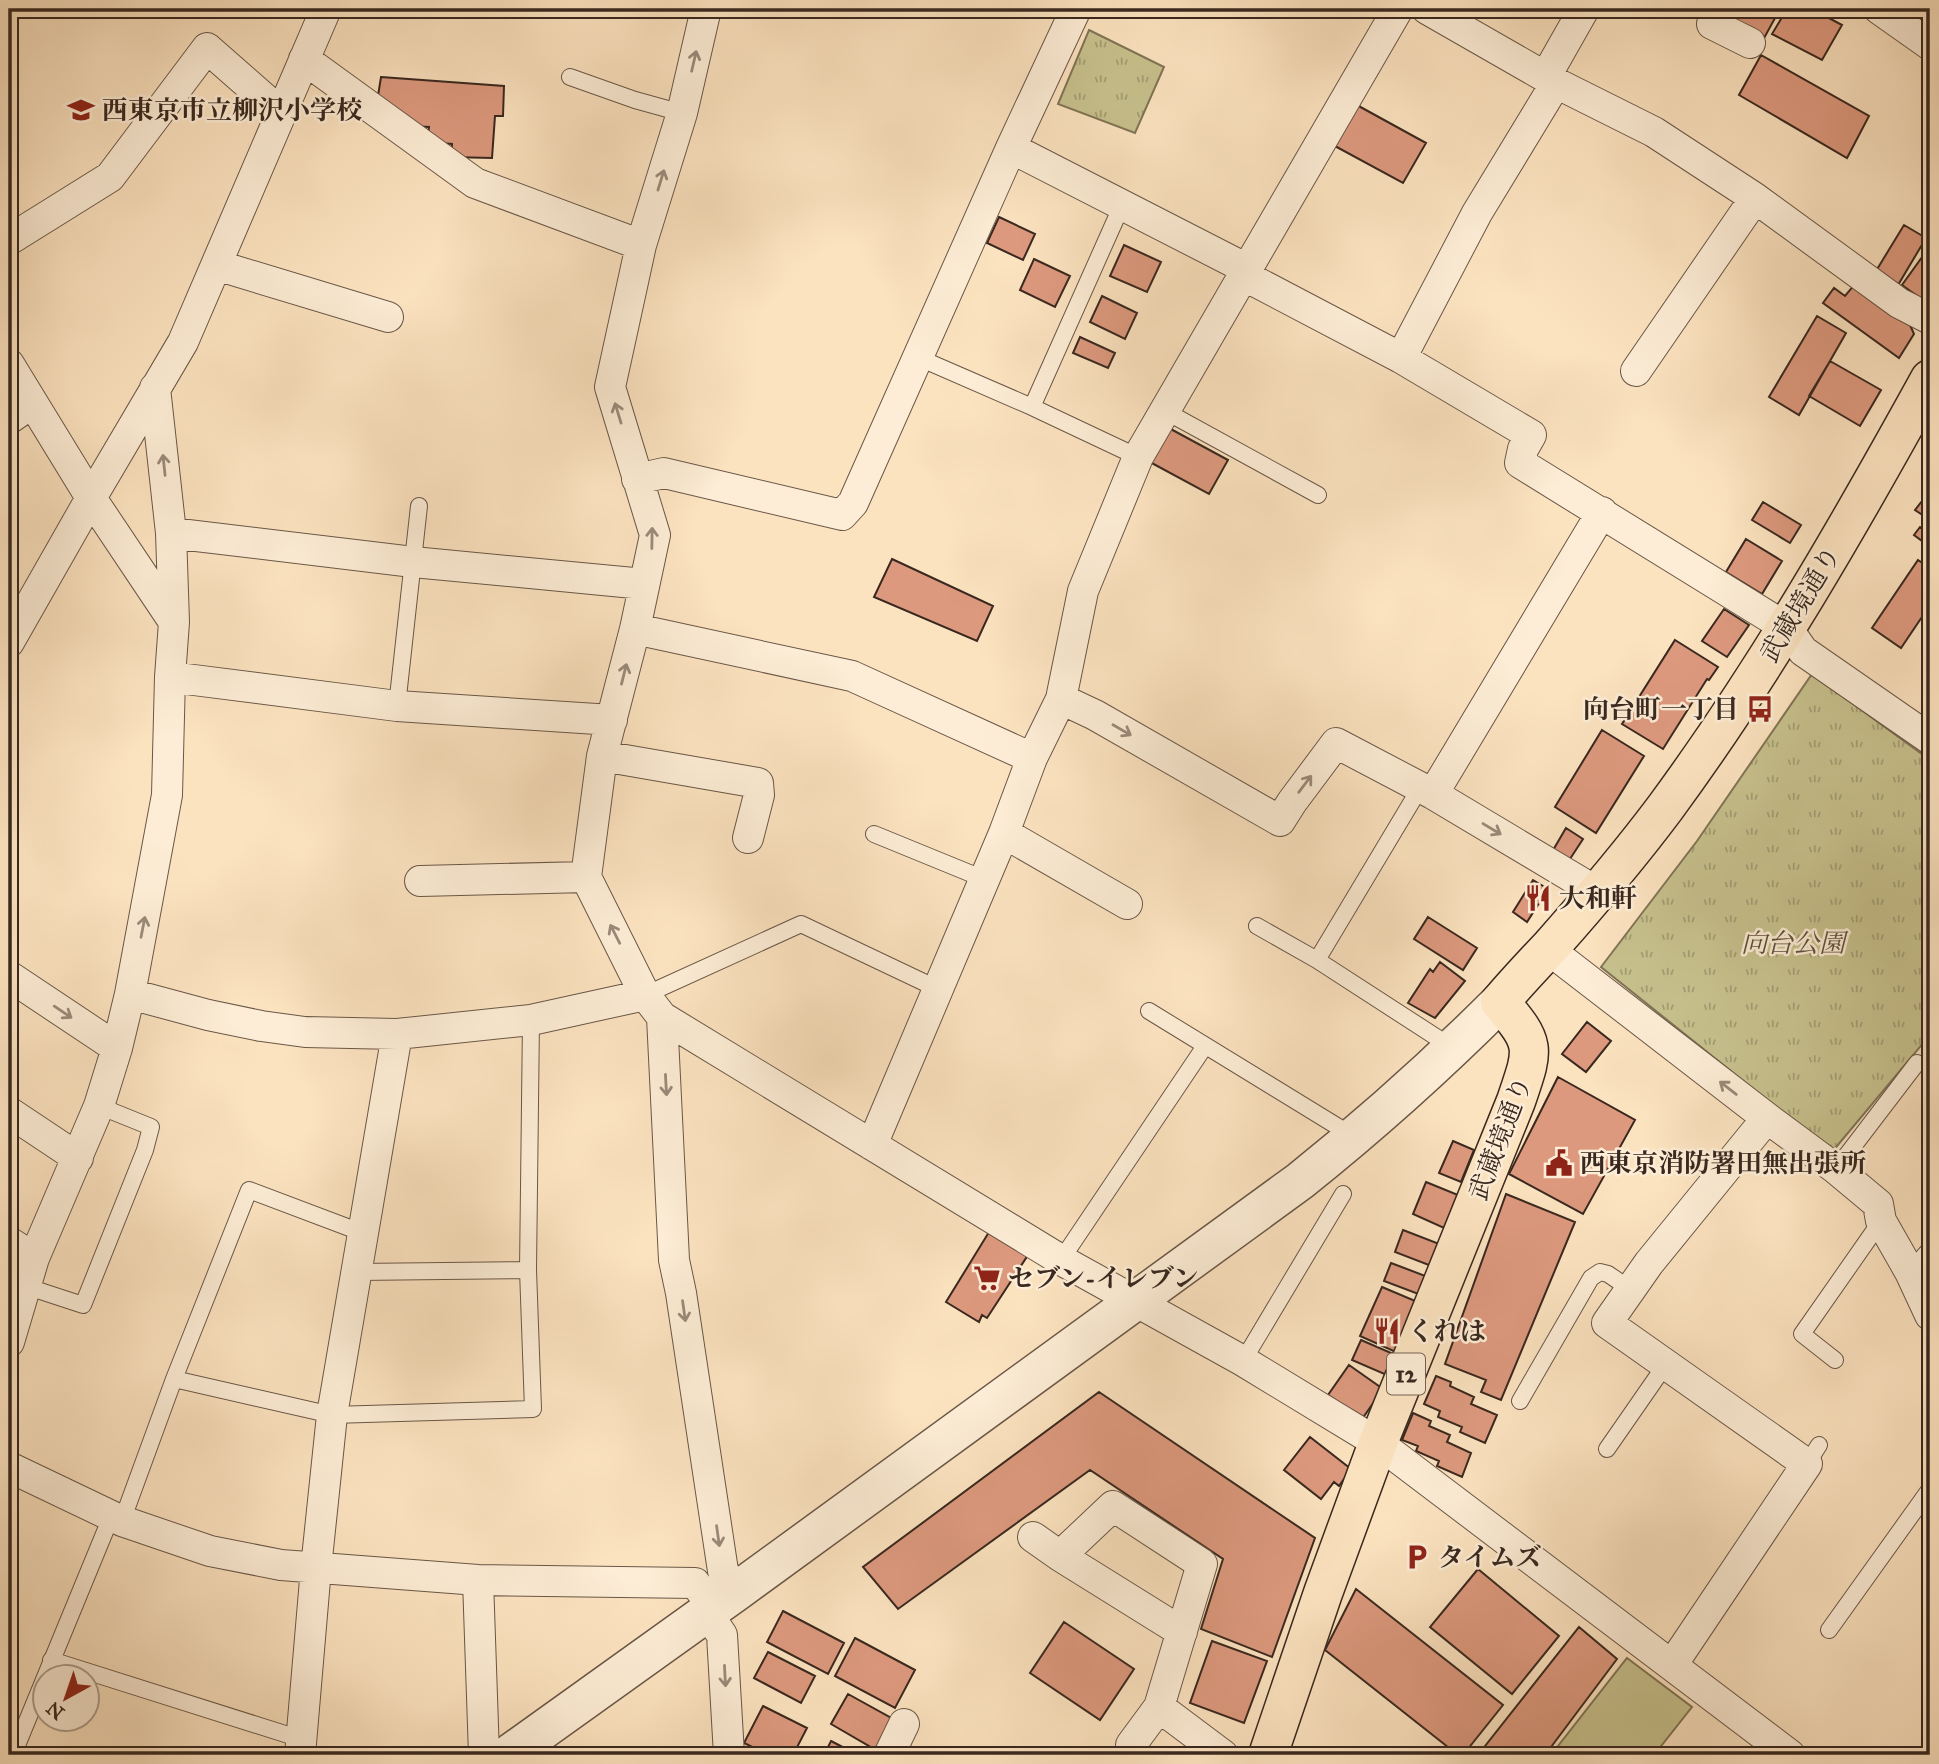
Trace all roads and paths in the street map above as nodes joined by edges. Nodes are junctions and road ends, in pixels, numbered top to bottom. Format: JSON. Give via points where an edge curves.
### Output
{"nodes":[{"id":1,"x":326,"y":9,"type":"edge"},
{"id":2,"x":706,"y":9,"type":"edge"},
{"id":3,"x":1076,"y":9,"type":"edge"},
{"id":4,"x":1398,"y":9,"type":"edge"},
{"id":5,"x":1427,"y":9,"type":"edge"},
{"id":6,"x":1584,"y":9,"type":"edge"},
{"id":7,"x":1719,"y":9,"type":"edge"},
{"id":8,"x":1879,"y":9,"type":"edge"},
{"id":9,"x":1928,"y":39,"type":"edge"},
{"id":10,"x":1750,"y":43,"type":"dead end"},
{"id":11,"x":304,"y":59,"type":"junction"},
{"id":12,"x":570,"y":77,"type":"dead end"},
{"id":13,"x":1551,"y":79,"type":"junction"},
{"id":14,"x":281,"y":113,"type":"junction"},
{"id":15,"x":682,"y":113,"type":"junction"},
{"id":16,"x":1011,"y":148,"type":"junction"},
{"id":17,"x":1755,"y":198,"type":"junction"},
{"id":18,"x":1122,"y":205,"type":"junction"},
{"id":19,"x":9,"y":240,"type":"edge"},
{"id":20,"x":641,"y":245,"type":"junction"},
{"id":21,"x":216,"y":265,"type":"junction"},
{"id":22,"x":1245,"y":272,"type":"junction"},
{"id":23,"x":388,"y":317,"type":"dead end"},
{"id":24,"x":1930,"y":319,"type":"edge"},
{"id":25,"x":917,"y":357,"type":"junction"},
{"id":26,"x":1401,"y":358,"type":"junction"},
{"id":27,"x":9,"y":364,"type":"edge"},
{"id":28,"x":1636,"y":371,"type":"dead end"},
{"id":29,"x":1930,"y":379,"type":"edge"},
{"id":30,"x":155,"y":388,"type":"junction"},
{"id":31,"x":1032,"y":407,"type":"junction"},
{"id":32,"x":20,"y":411,"type":"edge"},
{"id":33,"x":1165,"y":411,"type":"junction"},
{"id":34,"x":1138,"y":457,"type":"junction"},
{"id":35,"x":637,"y":479,"type":"junction"},
{"id":36,"x":1318,"y":495,"type":"dead end"},
{"id":37,"x":91,"y":498,"type":"junction"},
{"id":38,"x":419,"y":506,"type":"dead end"},
{"id":39,"x":1602,"y":512,"type":"junction"},
{"id":40,"x":171,"y":533,"type":"junction"},
{"id":41,"x":413,"y":562,"type":"junction"},
{"id":42,"x":644,"y":584,"type":"junction"},
{"id":43,"x":174,"y":622,"type":"junction"},
{"id":44,"x":1787,"y":628,"type":"junction"},
{"id":45,"x":635,"y":629,"type":"junction"},
{"id":46,"x":9,"y":642,"type":"edge"},
{"id":47,"x":170,"y":677,"type":"junction"},
{"id":48,"x":1061,"y":699,"type":"junction"},
{"id":49,"x":397,"y":706,"type":"junction"},
{"id":50,"x":612,"y":720,"type":"junction"},
{"id":51,"x":1930,"y":737,"type":"edge"},
{"id":52,"x":602,"y":756,"type":"junction"},
{"id":53,"x":1032,"y":758,"type":"junction"},
{"id":54,"x":1426,"y":791,"type":"junction"},
{"id":55,"x":874,"y":834,"type":"dead end"},
{"id":56,"x":1004,"y":834,"type":"junction"},
{"id":57,"x":748,"y":838,"type":"dead end"},
{"id":58,"x":586,"y":877,"type":"junction"},
{"id":59,"x":984,"y":878,"type":"junction"},
{"id":60,"x":420,"y":881,"type":"dead end"},
{"id":61,"x":1597,"y":892,"type":"junction"},
{"id":62,"x":1127,"y":904,"type":"dead end"},
{"id":63,"x":1257,"y":926,"type":"dead end"},
{"id":64,"x":1548,"y":949,"type":"junction"},
{"id":65,"x":1317,"y":960,"type":"junction"},
{"id":66,"x":9,"y":976,"type":"edge"},
{"id":67,"x":938,"y":989,"type":"junction"},
{"id":68,"x":130,"y":994,"type":"junction"},
{"id":69,"x":1500,"y":1002,"type":"junction"},
{"id":70,"x":654,"y":1006,"type":"junction"},
{"id":71,"x":1149,"y":1011,"type":"dead end"},
{"id":72,"x":531,"y":1020,"type":"junction"},
{"id":73,"x":397,"y":1034,"type":"junction"},
{"id":74,"x":1205,"y":1046,"type":"junction"},
{"id":75,"x":117,"y":1048,"type":"junction"},
{"id":76,"x":1453,"y":1048,"type":"junction"},
{"id":77,"x":1917,"y":1063,"type":"dead end"},
{"id":78,"x":99,"y":1106,"type":"junction"},
{"id":79,"x":9,"y":1112,"type":"edge"},
{"id":80,"x":1768,"y":1118,"type":"junction"},
{"id":81,"x":1354,"y":1137,"type":"junction"},
{"id":82,"x":873,"y":1145,"type":"junction"},
{"id":83,"x":78,"y":1158,"type":"junction"},
{"id":84,"x":1836,"y":1169,"type":"junction"},
{"id":85,"x":1343,"y":1194,"type":"dead end"},
{"id":86,"x":1881,"y":1221,"type":"junction"},
{"id":87,"x":363,"y":1233,"type":"junction"},
{"id":88,"x":9,"y":1242,"type":"edge"},
{"id":89,"x":1930,"y":1250,"type":"edge"},
{"id":90,"x":34,"y":1258,"type":"junction"},
{"id":91,"x":1061,"y":1260,"type":"junction"},
{"id":92,"x":528,"y":1270,"type":"junction"},
{"id":93,"x":357,"y":1272,"type":"junction"},
{"id":94,"x":1910,"y":1272,"type":"junction"},
{"id":95,"x":17,"y":1281,"type":"edge"},
{"id":96,"x":1630,"y":1289,"type":"junction"},
{"id":97,"x":1136,"y":1301,"type":"junction"},
{"id":98,"x":1930,"y":1315,"type":"edge"},
{"id":99,"x":9,"y":1342,"type":"edge"},
{"id":100,"x":1835,"y":1360,"type":"dead end"},
{"id":101,"x":1243,"y":1361,"type":"junction"},
{"id":102,"x":1666,"y":1364,"type":"junction"},
{"id":103,"x":173,"y":1379,"type":"junction"},
{"id":104,"x":1520,"y":1401,"type":"dead end"},
{"id":105,"x":332,"y":1415,"type":"junction"},
{"id":106,"x":1378,"y":1443,"type":"junction"},
{"id":107,"x":1606,"y":1449,"type":"dead end"},
{"id":108,"x":9,"y":1467,"type":"edge"},
{"id":109,"x":1930,"y":1489,"type":"edge"},
{"id":110,"x":116,"y":1519,"type":"junction"},
{"id":111,"x":1033,"y":1537,"type":"dead end"},
{"id":112,"x":1060,"y":1556,"type":"junction"},
{"id":113,"x":316,"y":1568,"type":"junction"},
{"id":114,"x":478,"y":1580,"type":"junction"},
{"id":115,"x":720,"y":1596,"type":"junction"},
{"id":116,"x":1829,"y":1630,"type":"dead end"},
{"id":117,"x":1182,"y":1632,"type":"junction"},
{"id":118,"x":51,"y":1660,"type":"junction"},
{"id":119,"x":1672,"y":1665,"type":"junction"},
{"id":120,"x":1159,"y":1707,"type":"junction"},
{"id":121,"x":904,"y":1724,"type":"dead end"},
{"id":122,"x":1130,"y":1745,"type":"dead end"},
{"id":123,"x":301,"y":1747,"type":"edge"},
{"id":124,"x":735,"y":1752,"type":"edge"},
{"id":125,"x":13,"y":1755,"type":"edge"},
{"id":126,"x":484,"y":1755,"type":"edge"},
{"id":127,"x":508,"y":1755,"type":"edge"},
{"id":128,"x":889,"y":1755,"type":"edge"},
{"id":129,"x":1223,"y":1755,"type":"edge"},
{"id":130,"x":1268,"y":1755,"type":"edge"},
{"id":131,"x":1790,"y":1755,"type":"edge"}],
"edges":[{"from":1,"to":11,"type":"street"},
{"from":15,"to":2,"type":"street","one_way":true},
{"from":3,"to":16,"type":"street"},
{"from":4,"to":22,"type":"street"},
{"from":5,"to":13,"type":"street"},
{"from":6,"to":13,"type":"street"},
{"from":7,"to":10,"type":"street","via":[[1712,24]]},
{"from":8,"to":9,"type":"street"},
{"from":11,"to":14,"type":"street"},
{"from":11,"to":20,"type":"street","via":[[475,183]]},
{"from":12,"to":15,"type":"lane"},
{"from":13,"to":17,"type":"street","via":[[1654,132]]},
{"from":13,"to":26,"type":"street"},
{"from":14,"to":19,"type":"street","via":[[207,48],[110,177]]},
{"from":14,"to":21,"type":"street"},
{"from":20,"to":15,"type":"street","one_way":true},
{"from":16,"to":18,"type":"street"},
{"from":16,"to":25,"type":"street"},
{"from":17,"to":24,"type":"street","via":[[1899,303]]},
{"from":17,"to":28,"type":"street"},
{"from":18,"to":22,"type":"street"},
{"from":18,"to":31,"type":"lane"},
{"from":35,"to":20,"type":"street","one_way":true,"via":[[610,387]]},
{"from":21,"to":23,"type":"street"},
{"from":21,"to":30,"type":"street","via":[[183,342]]},
{"from":22,"to":26,"type":"street"},
{"from":22,"to":33,"type":"street"},
{"from":25,"to":31,"type":"lane"},
{"from":25,"to":35,"type":"street","via":[[853,503],[842,515],[664,473]]},
{"from":26,"to":39,"type":"street","via":[[1531,435],[1520,463]]},
{"from":27,"to":32,"type":"street"},
{"from":29,"to":44,"type":"main road","name":"武蔵境通り"},
{"from":30,"to":37,"type":"street"},
{"from":40,"to":30,"type":"street","one_way":true},
{"from":31,"to":34,"type":"lane"},
{"from":32,"to":37,"type":"street"},
{"from":33,"to":34,"type":"street"},
{"from":33,"to":36,"type":"lane"},
{"from":34,"to":48,"type":"street","via":[[1083,591]]},
{"from":42,"to":35,"type":"street","one_way":true,"via":[[654,535]]},
{"from":37,"to":43,"type":"street"},
{"from":37,"to":46,"type":"street"},
{"from":38,"to":41,"type":"lane"},
{"from":39,"to":44,"type":"street"},
{"from":39,"to":54,"type":"street"},
{"from":40,"to":41,"type":"street"},
{"from":40,"to":43,"type":"street"},
{"from":41,"to":42,"type":"street"},
{"from":41,"to":49,"type":"lane"},
{"from":42,"to":45,"type":"street"},
{"from":43,"to":47,"type":"street"},
{"from":44,"to":51,"type":"street","via":[[1803,652]]},
{"from":44,"to":61,"type":"main road","name":"武蔵境通り","via":[[1705,752]]},
{"from":50,"to":45,"type":"street","one_way":true},
{"from":45,"to":53,"type":"street","via":[[852,677]]},
{"from":47,"to":49,"type":"street"},
{"from":68,"to":47,"type":"street","one_way":true,"via":[[167,795]]},
{"from":48,"to":53,"type":"street"},
{"from":48,"to":54,"type":"street","one_way":true,"via":[[1280,821],[1336,743]]},
{"from":49,"to":50,"type":"street"},
{"from":50,"to":52,"type":"street"},
{"from":52,"to":57,"type":"street","via":[[758,783]]},
{"from":52,"to":58,"type":"street"},
{"from":53,"to":56,"type":"street"},
{"from":54,"to":61,"type":"street","one_way":true},
{"from":54,"to":65,"type":"lane"},
{"from":55,"to":59,"type":"lane"},
{"from":56,"to":59,"type":"street"},
{"from":56,"to":62,"type":"street"},
{"from":58,"to":60,"type":"street"},
{"from":70,"to":58,"type":"street","one_way":true},
{"from":59,"to":67,"type":"street"},
{"from":61,"to":64,"type":"main road","name":"武蔵境通り"},
{"from":63,"to":65,"type":"lane"},
{"from":64,"to":69,"type":"main road","name":"武蔵境通り"},
{"from":80,"to":64,"type":"street","one_way":true},
{"from":65,"to":76,"type":"lane"},
{"from":66,"to":75,"type":"street","one_way":true},
{"from":67,"to":70,"type":"lane","via":[[802,924]]},
{"from":67,"to":82,"type":"street"},
{"from":68,"to":73,"type":"street","via":[[261,1026]]},
{"from":68,"to":75,"type":"street"},
{"from":69,"to":76,"type":"street"},
{"from":69,"to":106,"type":"main road","name":"武蔵境通り","number":"12","via":[[1528,1039],[1530,1061]]},
{"from":70,"to":72,"type":"street"},
{"from":70,"to":82,"type":"street"},
{"from":70,"to":115,"type":"street","one_way":true,"via":[[674,1260]]},
{"from":71,"to":74,"type":"lane"},
{"from":72,"to":73,"type":"street"},
{"from":72,"to":92,"type":"lane"},
{"from":73,"to":87,"type":"street"},
{"from":74,"to":81,"type":"lane"},
{"from":74,"to":91,"type":"lane"},
{"from":75,"to":78,"type":"street"},
{"from":76,"to":81,"type":"street"},
{"from":77,"to":84,"type":"lane"},
{"from":78,"to":83,"type":"street"},
{"from":78,"to":95,"type":"lane","via":[[151,1127],[83,1305]]},
{"from":79,"to":83,"type":"street"},
{"from":80,"to":84,"type":"street"},
{"from":80,"to":96,"type":"street"},
{"from":81,"to":97,"type":"street"},
{"from":82,"to":91,"type":"street"},
{"from":83,"to":90,"type":"street"},
{"from":84,"to":86,"type":"street","via":[[1878,1204]]},
{"from":85,"to":101,"type":"lane"},
{"from":86,"to":94,"type":"street"},
{"from":86,"to":100,"type":"lane","via":[[1802,1334]]},
{"from":87,"to":93,"type":"street"},
{"from":87,"to":103,"type":"lane","via":[[249,1190]]},
{"from":88,"to":90,"type":"street"},
{"from":89,"to":94,"type":"lane"},
{"from":90,"to":95,"type":"street"},
{"from":91,"to":97,"type":"street"},
{"from":92,"to":93,"type":"lane"},
{"from":92,"to":105,"type":"lane","via":[[533,1409]]},
{"from":93,"to":105,"type":"street"},
{"from":94,"to":98,"type":"street"},
{"from":95,"to":99,"type":"street"},
{"from":96,"to":102,"type":"street","via":[[1606,1323]]},
{"from":96,"to":104,"type":"lane","via":[[1608,1274],[1600,1272],[1591,1278]]},
{"from":97,"to":101,"type":"street"},
{"from":97,"to":115,"type":"street"},
{"from":101,"to":106,"type":"street"},
{"from":102,"to":107,"type":"lane"},
{"from":102,"to":119,"type":"street","via":[[1813,1454]]},
{"from":103,"to":105,"type":"lane"},
{"from":103,"to":110,"type":"lane"},
{"from":105,"to":113,"type":"street"},
{"from":106,"to":119,"type":"street"},
{"from":106,"to":130,"type":"main road","name":"武蔵境通り","number":"12"},
{"from":108,"to":110,"type":"street"},
{"from":109,"to":116,"type":"lane"},
{"from":110,"to":113,"type":"street","via":[[210,1551]]},
{"from":110,"to":118,"type":"lane"},
{"from":111,"to":112,"type":"street"},
{"from":112,"to":117,"type":"street"},
{"from":112,"to":117,"type":"street","via":[[1113,1506],[1202,1564]]},
{"from":113,"to":114,"type":"street"},
{"from":113,"to":123,"type":"street"},
{"from":114,"to":115,"type":"street","via":[[695,1583]]},
{"from":114,"to":126,"type":"street"},
{"from":115,"to":124,"type":"street","one_way":true},
{"from":115,"to":127,"type":"street"},
{"from":117,"to":120,"type":"street"},
{"from":118,"to":123,"type":"lane"},
{"from":118,"to":125,"type":"lane"},
{"from":119,"to":131,"type":"street"},
{"from":120,"to":122,"type":"street"},
{"from":120,"to":129,"type":"street"},
{"from":121,"to":128,"type":"street"}]}
